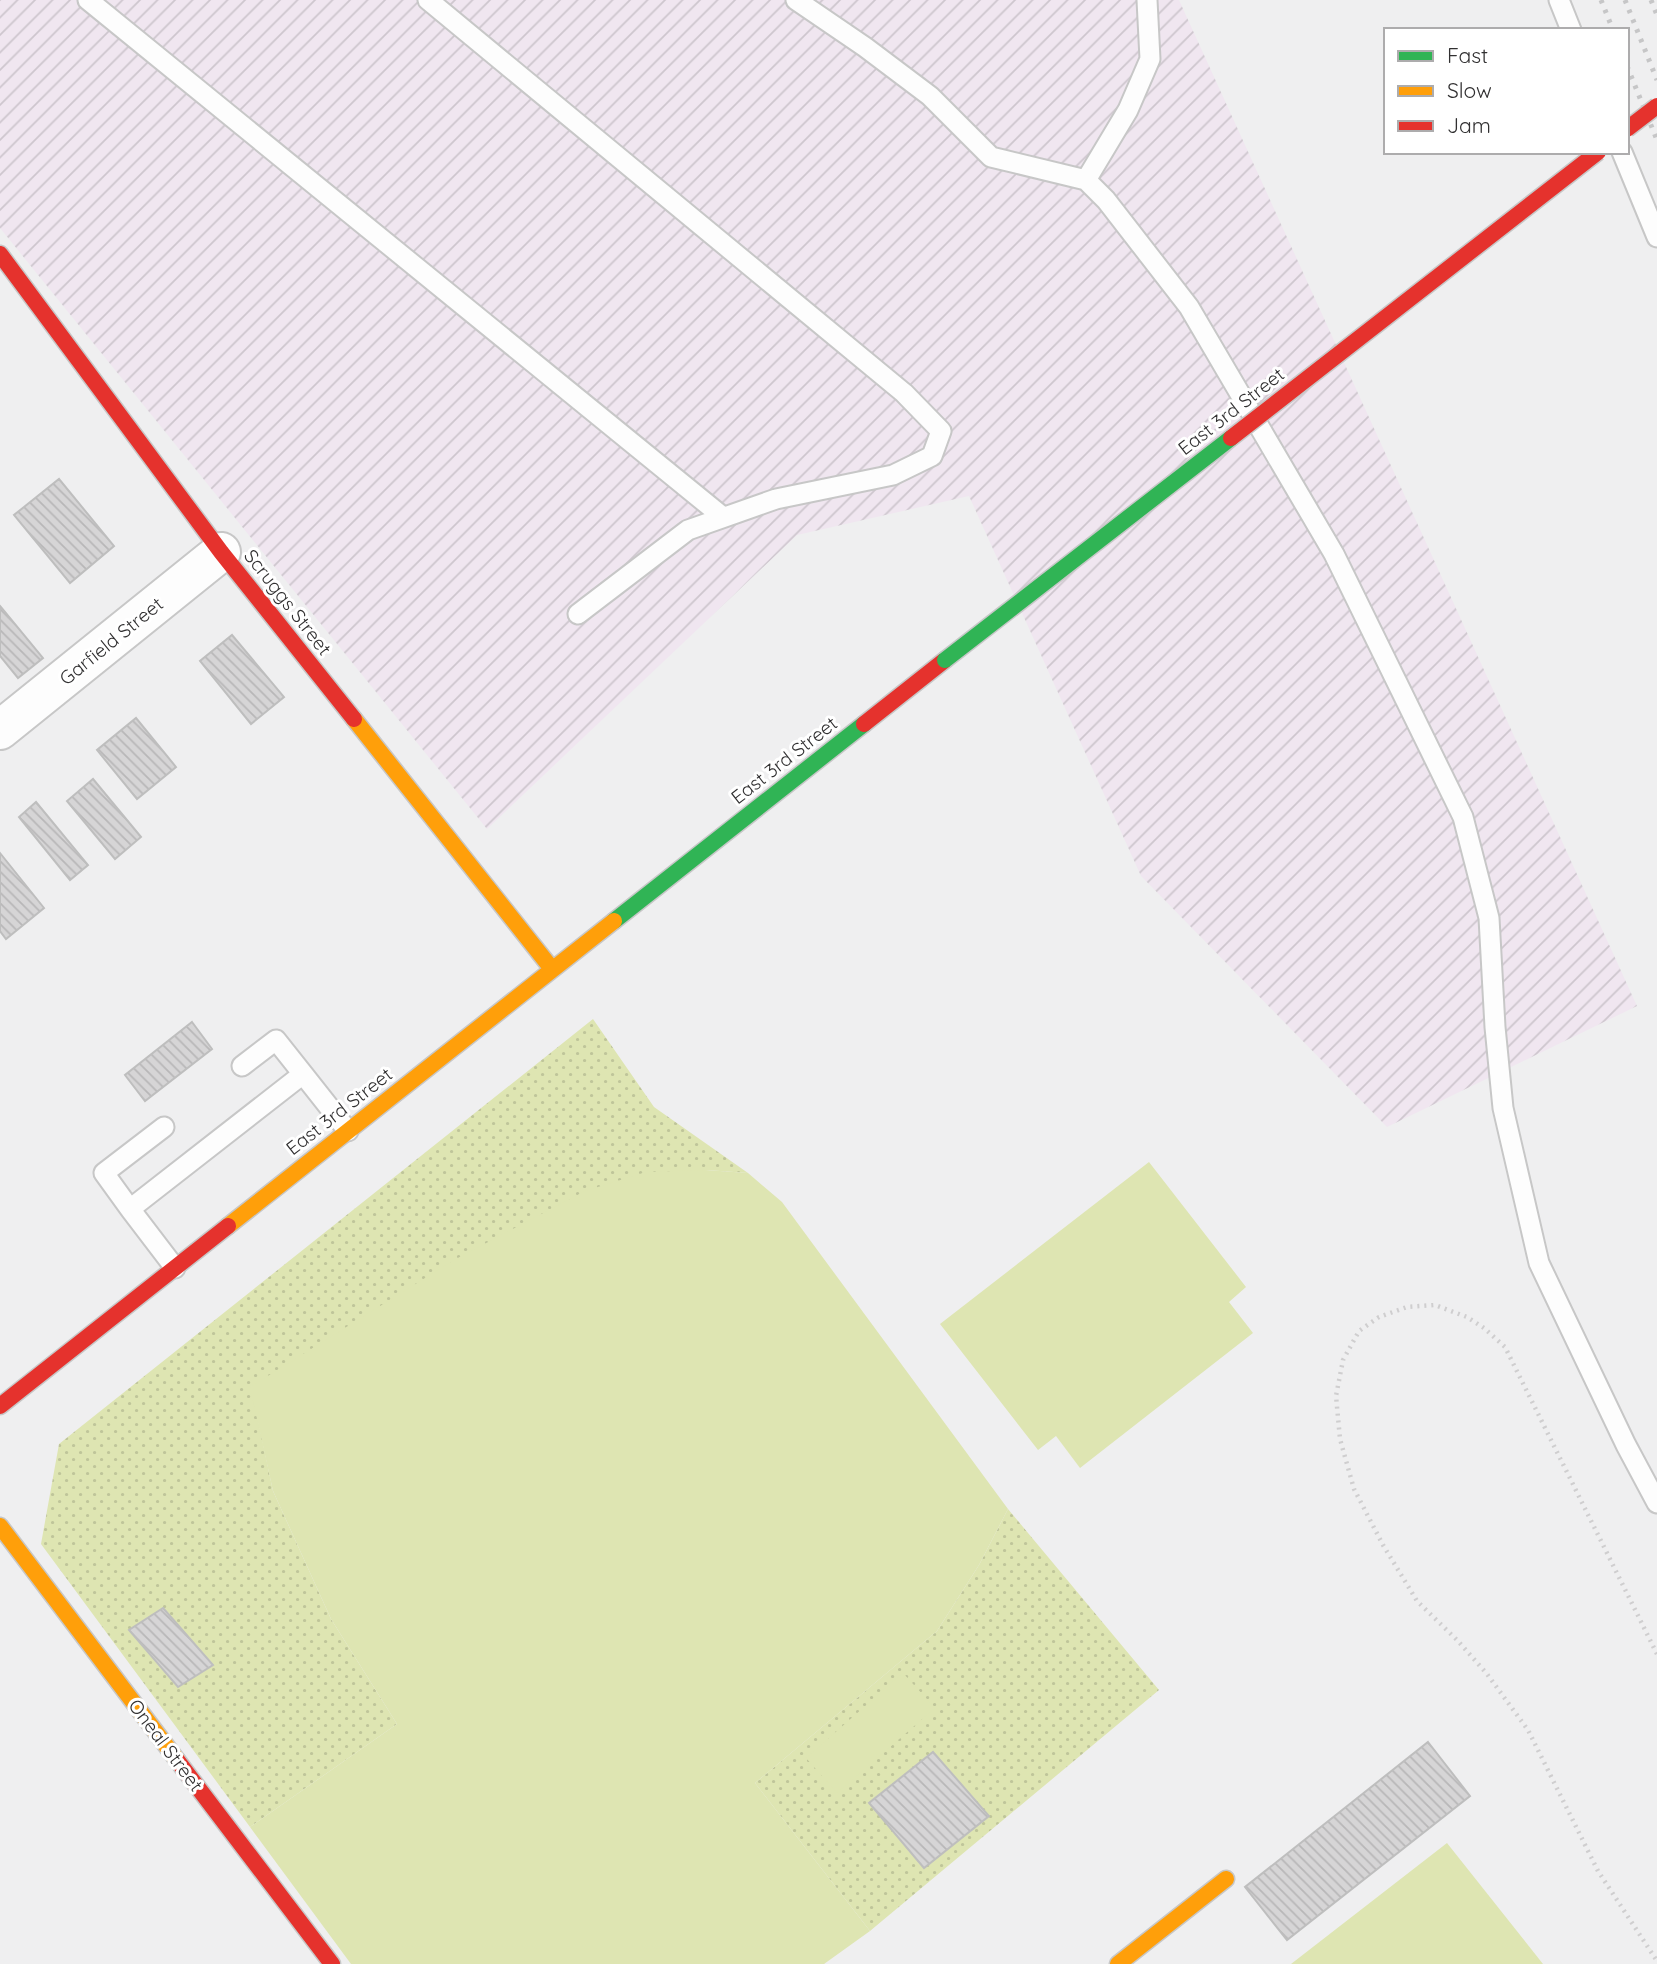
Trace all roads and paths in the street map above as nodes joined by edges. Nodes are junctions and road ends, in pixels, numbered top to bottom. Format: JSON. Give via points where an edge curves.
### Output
{"nodes":[{"id":1,"x":88,"y":0,"type":"edge"},
{"id":2,"x":428,"y":0,"type":"edge"},
{"id":3,"x":796,"y":0,"type":"edge"},
{"id":4,"x":1147,"y":0,"type":"edge"},
{"id":5,"x":1559,"y":0,"type":"edge"},
{"id":6,"x":1570,"y":28,"type":"edge"},
{"id":7,"x":1657,"y":106,"type":"edge"},
{"id":8,"x":1629,"y":127,"type":"edge"},
{"id":9,"x":1595,"y":154,"type":"edge"},
{"id":10,"x":1623,"y":154,"type":"edge"},
{"id":11,"x":1086,"y":180,"type":"junction"},
{"id":12,"x":1657,"y":237,"type":"edge"},
{"id":13,"x":0,"y":254,"type":"edge"},
{"id":14,"x":723,"y":517,"type":"junction"},
{"id":15,"x":221,"y":552,"type":"junction"},
{"id":16,"x":579,"y":614,"type":"dead end"},
{"id":17,"x":0,"y":730,"type":"edge"},
{"id":18,"x":552,"y":969,"type":"junction"},
{"id":19,"x":242,"y":1066,"type":"dead end"},
{"id":20,"x":303,"y":1074,"type":"junction"},
{"id":21,"x":164,"y":1126,"type":"dead end"},
{"id":22,"x":348,"y":1131,"type":"junction"},
{"id":23,"x":131,"y":1209,"type":"junction"},
{"id":24,"x":175,"y":1268,"type":"junction"},
{"id":25,"x":4,"y":1395,"type":"edge"},
{"id":26,"x":1657,"y":1503,"type":"edge"},
{"id":27,"x":0,"y":1526,"type":"edge"},
{"id":28,"x":1657,"y":1654,"type":"edge"},
{"id":29,"x":1226,"y":1879,"type":"dead end"},
{"id":30,"x":1657,"y":1961,"type":"edge"},
{"id":31,"x":331,"y":1964,"type":"edge"},
{"id":32,"x":1118,"y":1964,"type":"edge"}],
"edges":[{"from":1,"to":14,"type":"lane"},
{"from":2,"to":14,"type":"lane","via":[[904,393],[941,430],[932,456],[893,475],[776,499]]},
{"from":3,"to":11,"type":"lane","via":[[930,96],[991,157]]},
{"from":4,"to":11,"type":"lane","via":[[1150,59],[1128,110]]},
{"from":5,"to":6,"type":"lane"},
{"from":7,"to":8,"type":"main road","bridge":true},
{"from":9,"to":18,"type":"main road","name":"East 3rd Street","bridge":true},
{"from":10,"to":12,"type":"lane"},
{"from":11,"to":26,"type":"lane","via":[[1189,307],[1334,554],[1463,817],[1489,918],[1503,1108],[1539,1263]]},
{"from":13,"to":15,"type":"main road","name":"Scruggs Street"},
{"from":14,"to":16,"type":"lane","via":[[688,530]]},
{"from":15,"to":17,"type":"street","name":"Garfield Street"},
{"from":15,"to":18,"type":"main road","name":"Scruggs Street"},
{"from":18,"to":22,"type":"main road","name":"East 3rd Street"},
{"from":19,"to":20,"type":"lane","via":[[276,1040]]},
{"from":20,"to":22,"type":"lane"},
{"from":20,"to":23,"type":"lane"},
{"from":21,"to":23,"type":"lane","via":[[104,1173]]},
{"from":22,"to":24,"type":"main road","name":"East 3rd Street"},
{"from":23,"to":24,"type":"lane"},
{"from":24,"to":25,"type":"main road","name":"East 3rd Street"},
{"from":27,"to":31,"type":"main road","name":"Oneal Street"},
{"from":28,"to":30,"type":"path","via":[[1505,1347],[1467,1317],[1434,1305],[1407,1307],[1379,1317],[1359,1331],[1343,1360],[1336,1396],[1340,1439],[1354,1489],[1417,1601],[1487,1674],[1528,1730],[1598,1871]]},
{"from":29,"to":32,"type":"main road"}]}
